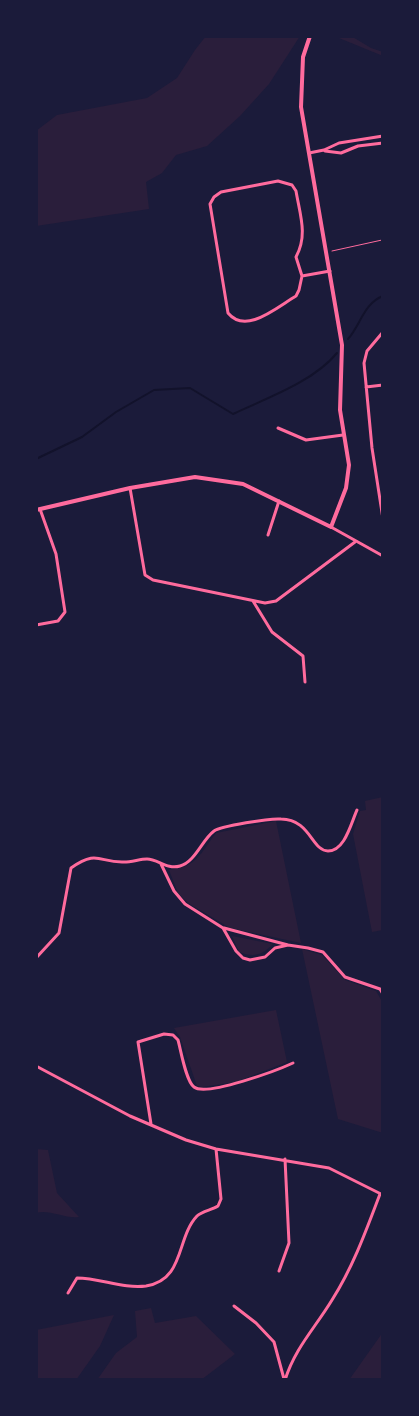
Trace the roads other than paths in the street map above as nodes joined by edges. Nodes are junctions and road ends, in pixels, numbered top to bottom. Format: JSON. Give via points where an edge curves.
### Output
{"nodes":[{"id":1,"x":309,"y":38,"type":"edge"},
{"id":2,"x":383,"y":136,"type":"edge"},
{"id":3,"x":369,"y":138,"type":"junction"},
{"id":4,"x":383,"y":143,"type":"edge"},
{"id":5,"x":370,"y":145,"type":"junction"},
{"id":6,"x":324,"y":150,"type":"junction"},
{"id":7,"x":308,"y":153,"type":"junction"},
{"id":8,"x":330,"y":271,"type":"junction"},
{"id":9,"x":302,"y":276,"type":"junction"},
{"id":10,"x":383,"y":332,"type":"edge"},
{"id":11,"x":383,"y":385,"type":"edge"},
{"id":12,"x":366,"y":387,"type":"junction"},
{"id":13,"x":278,"y":428,"type":"dead end"},
{"id":14,"x":343,"y":435,"type":"junction"},
{"id":15,"x":130,"y":488,"type":"junction"},
{"id":16,"x":381,"y":493,"type":"edge"},
{"id":17,"x":279,"y":501,"type":"junction"},
{"id":18,"x":38,"y":509,"type":"edge"},
{"id":19,"x":383,"y":519,"type":"edge"},
{"id":20,"x":331,"y":527,"type":"junction"},
{"id":21,"x":268,"y":535,"type":"dead end"},
{"id":22,"x":355,"y":542,"type":"junction"},
{"id":23,"x":383,"y":556,"type":"edge"},
{"id":24,"x":253,"y":601,"type":"junction"},
{"id":25,"x":36,"y":625,"type":"edge"},
{"id":26,"x":305,"y":682,"type":"dead end"},
{"id":27,"x":357,"y":810,"type":"dead end"},
{"id":28,"x":161,"y":864,"type":"junction"},
{"id":29,"x":224,"y":928,"type":"junction"},
{"id":30,"x":288,"y":945,"type":"junction"},
{"id":31,"x":36,"y":958,"type":"edge"},
{"id":32,"x":383,"y":994,"type":"edge"},
{"id":33,"x":293,"y":1063,"type":"dead end"},
{"id":34,"x":36,"y":1066,"type":"edge"},
{"id":35,"x":152,"y":1125,"type":"junction"},
{"id":36,"x":216,"y":1149,"type":"junction"},
{"id":37,"x":285,"y":1159,"type":"junction"},
{"id":38,"x":381,"y":1195,"type":"edge"},
{"id":39,"x":279,"y":1271,"type":"dead end"},
{"id":40,"x":68,"y":1293,"type":"dead end"},
{"id":41,"x":234,"y":1306,"type":"dead end"},
{"id":42,"x":285,"y":1380,"type":"edge"}],
"edges":[{"from":1,"to":7,"type":"street","via":[[300,84]]},
{"from":2,"to":3,"type":"street"},
{"from":3,"to":5,"type":"street"},
{"from":3,"to":6,"type":"street","via":[[339,143]]},
{"from":4,"to":5,"type":"street"},
{"from":5,"to":6,"type":"street","via":[[341,153]]},
{"from":6,"to":7,"type":"street"},
{"from":7,"to":8,"type":"street"},
{"from":8,"to":9,"type":"street"},
{"from":8,"to":14,"type":"street","via":[[342,345],[340,410]]},
{"from":9,"to":9,"type":"street","via":[[296,257],[304,236],[292,185],[278,181],[221,192],[214,197],[210,204],[228,313],[233,320],[250,322],[296,296]]},
{"from":10,"to":12,"type":"street","via":[[367,351],[364,363]]},
{"from":11,"to":12,"type":"street"},
{"from":12,"to":16,"type":"street"},
{"from":13,"to":14,"type":"street","via":[[306,440]]},
{"from":14,"to":20,"type":"street","via":[[349,464],[346,488]]},
{"from":15,"to":17,"type":"street","via":[[195,477],[243,484]]},
{"from":15,"to":18,"type":"street"},
{"from":15,"to":24,"type":"street","via":[[145,575],[153,580]]},
{"from":16,"to":19,"type":"street"},
{"from":17,"to":20,"type":"street"},
{"from":17,"to":21,"type":"street"},
{"from":18,"to":25,"type":"street","via":[[56,554],[65,612],[58,621]]},
{"from":20,"to":22,"type":"street"},
{"from":22,"to":23,"type":"street"},
{"from":22,"to":24,"type":"street","via":[[276,601]]},
{"from":24,"to":26,"type":"street","via":[[272,632],[302,656]]},
{"from":27,"to":28,"type":"street","via":[[345,839],[337,848],[327,851],[318,848],[307,830],[298,823],[283,818],[266,819],[215,830],[180,866]]},
{"from":28,"to":29,"type":"street","via":[[184,904]]},
{"from":28,"to":31,"type":"street","via":[[148,859],[123,862],[102,857],[85,858],[71,868],[59,934]]},
{"from":29,"to":30,"type":"street"},
{"from":29,"to":30,"type":"street","via":[[236,951],[250,960]]},
{"from":30,"to":32,"type":"street","via":[[323,952],[345,977],[380,989]]},
{"from":33,"to":35,"type":"street","via":[[234,1085],[200,1090],[190,1081],[178,1040],[173,1035],[164,1034],[138,1042]]},
{"from":34,"to":35,"type":"street"},
{"from":35,"to":36,"type":"street"},
{"from":36,"to":37,"type":"street"},
{"from":36,"to":40,"type":"street","via":[[221,1199],[218,1206],[198,1214],[177,1255],[174,1271],[148,1286],[77,1278]]},
{"from":37,"to":38,"type":"street","via":[[329,1168]]},
{"from":37,"to":39,"type":"street","via":[[289,1243]]},
{"from":38,"to":42,"type":"street","via":[[354,1264],[292,1358]]},
{"from":41,"to":42,"type":"street","via":[[274,1342]]}]}
